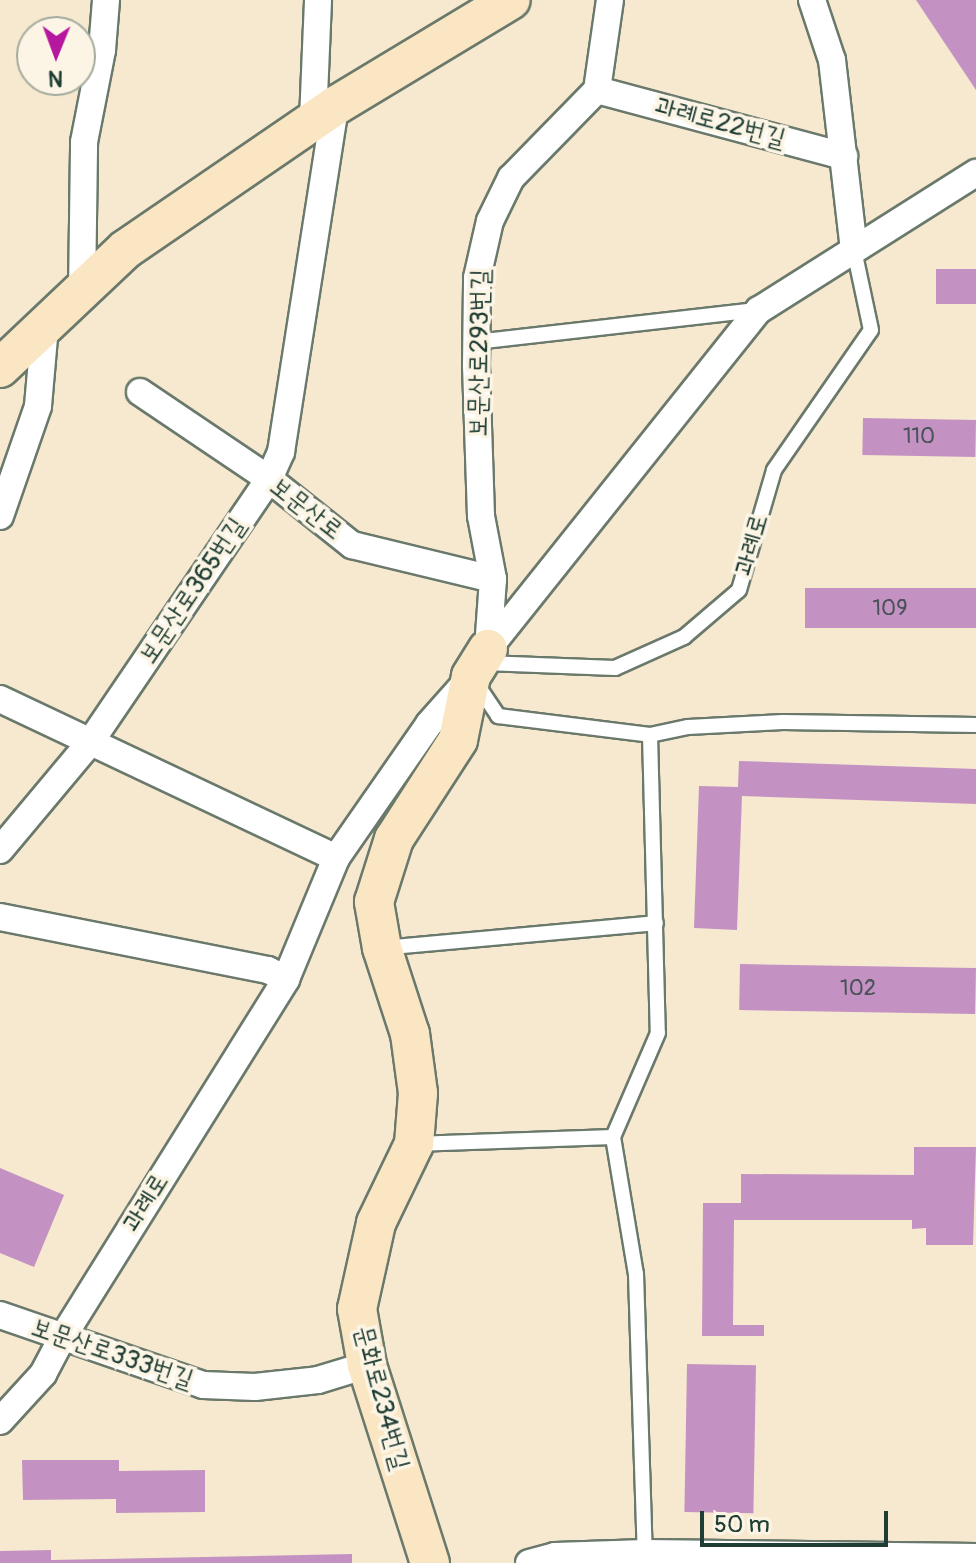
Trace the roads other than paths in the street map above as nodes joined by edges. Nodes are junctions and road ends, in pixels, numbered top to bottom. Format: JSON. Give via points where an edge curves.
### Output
{"nodes":[{"id":1,"x":106,"y":0,"type":"edge"},
{"id":2,"x":318,"y":0,"type":"edge"},
{"id":3,"x":511,"y":0,"type":"edge"},
{"id":4,"x":610,"y":0,"type":"edge"},
{"id":5,"x":812,"y":0,"type":"edge"},
{"id":6,"x":597,"y":90,"type":"junction"},
{"id":7,"x":324,"y":113,"type":"junction"},
{"id":8,"x":844,"y":156,"type":"junction"},
{"id":9,"x":976,"y":173,"type":"edge"},
{"id":10,"x":854,"y":250,"type":"junction"},
{"id":11,"x":82,"y":292,"type":"junction"},
{"id":12,"x":759,"y":310,"type":"junction"},
{"id":13,"x":45,"y":326,"type":"junction"},
{"id":14,"x":476,"y":342,"type":"junction"},
{"id":15,"x":0,"y":368,"type":"edge"},
{"id":16,"x":140,"y":392,"type":"dead end"},
{"id":17,"x":269,"y":479,"type":"junction"},
{"id":18,"x":0,"y":516,"type":"edge"},
{"id":19,"x":493,"y":579,"type":"junction"},
{"id":20,"x":480,"y":663,"type":"junction"},
{"id":21,"x":0,"y":699,"type":"edge"},
{"id":22,"x":976,"y":725,"type":"edge"},
{"id":23,"x":650,"y":735,"type":"junction"},
{"id":24,"x":91,"y":741,"type":"junction"},
{"id":25,"x":0,"y":850,"type":"edge"},
{"id":26,"x":336,"y":858,"type":"junction"},
{"id":27,"x":0,"y":917,"type":"edge"},
{"id":28,"x":656,"y":923,"type":"junction"},
{"id":29,"x":382,"y":948,"type":"junction"},
{"id":30,"x":286,"y":979,"type":"junction"},
{"id":31,"x":613,"y":1137,"type":"junction"},
{"id":32,"x":414,"y":1144,"type":"junction"},
{"id":33,"x":0,"y":1315,"type":"edge"},
{"id":34,"x":62,"y":1338,"type":"junction"},
{"id":35,"x":367,"y":1365,"type":"junction"},
{"id":36,"x":0,"y":1421,"type":"edge"},
{"id":37,"x":645,"y":1553,"type":"junction"},
{"id":38,"x":976,"y":1557,"type":"edge"},
{"id":39,"x":430,"y":1563,"type":"edge"},
{"id":40,"x":529,"y":1563,"type":"edge"}],
"edges":[{"from":1,"to":11,"type":"street","via":[[84,142]]},
{"from":2,"to":7,"type":"street"},
{"from":3,"to":7,"type":"main road"},
{"from":4,"to":6,"type":"street"},
{"from":5,"to":8,"type":"street","via":[[832,60]]},
{"from":6,"to":8,"type":"street","name":"과례로22번길"},
{"from":6,"to":14,"type":"street","name":"보문산로293번길","via":[[511,178],[490,221],[477,278]]},
{"from":7,"to":11,"type":"main road","via":[[126,249]]},
{"from":7,"to":17,"type":"street","name":"보문산로365번길","via":[[281,452]]},
{"from":8,"to":10,"type":"street"},
{"from":9,"to":10,"type":"street","name":"과례로"},
{"from":10,"to":12,"type":"street","name":"과례로"},
{"from":10,"to":20,"type":"lane","name":"과례로","via":[[871,330],[774,470],[739,590],[684,637],[615,668]]},
{"from":11,"to":13,"type":"main road"},
{"from":12,"to":14,"type":"lane","name":"과례로"},
{"from":12,"to":20,"type":"street","name":"과례로"},
{"from":13,"to":15,"type":"main road"},
{"from":13,"to":18,"type":"street","via":[[38,406]]},
{"from":14,"to":19,"type":"street","name":"보문산로293번길","via":[[481,516]]},
{"from":16,"to":17,"type":"street","name":"보문산로"},
{"from":17,"to":19,"type":"street","name":"보문산로","via":[[352,545]]},
{"from":17,"to":24,"type":"street","name":"보문산로365번길"},
{"from":19,"to":20,"type":"street","name":"보문산로293번길"},
{"from":20,"to":23,"type":"lane","via":[[498,716]]},
{"from":20,"to":26,"type":"street","name":"과례로","via":[[429,724]]},
{"from":20,"to":29,"type":"main road","name":"문화로234번길","via":[[458,740],[394,839],[374,902]]},
{"from":21,"to":24,"type":"street"},
{"from":22,"to":23,"type":"lane","via":[[783,722],[688,727]]},
{"from":23,"to":28,"type":"lane"},
{"from":24,"to":25,"type":"street","name":"보문산로365번길"},
{"from":24,"to":26,"type":"street"},
{"from":26,"to":30,"type":"street","name":"과례로"},
{"from":27,"to":30,"type":"street","via":[[268,970]]},
{"from":28,"to":29,"type":"lane"},
{"from":28,"to":31,"type":"lane","via":[[658,1033]]},
{"from":29,"to":32,"type":"main road","name":"문화로234번길","via":[[410,1034],[418,1093]]},
{"from":30,"to":34,"type":"street","name":"과례로"},
{"from":31,"to":32,"type":"lane"},
{"from":31,"to":37,"type":"lane","via":[[636,1274]]},
{"from":32,"to":35,"type":"main road","name":"문화로234번길","via":[[376,1223],[357,1309]]},
{"from":33,"to":34,"type":"street","name":"보문산로333번길"},
{"from":34,"to":35,"type":"street","name":"보문산로333번길","via":[[203,1385],[255,1387],[318,1380]]},
{"from":34,"to":36,"type":"street","name":"과례로","via":[[43,1374]]},
{"from":35,"to":39,"type":"main road","name":"문화로234번길"},
{"from":37,"to":38,"type":"street"},
{"from":37,"to":40,"type":"street","via":[[555,1556]]}]}
